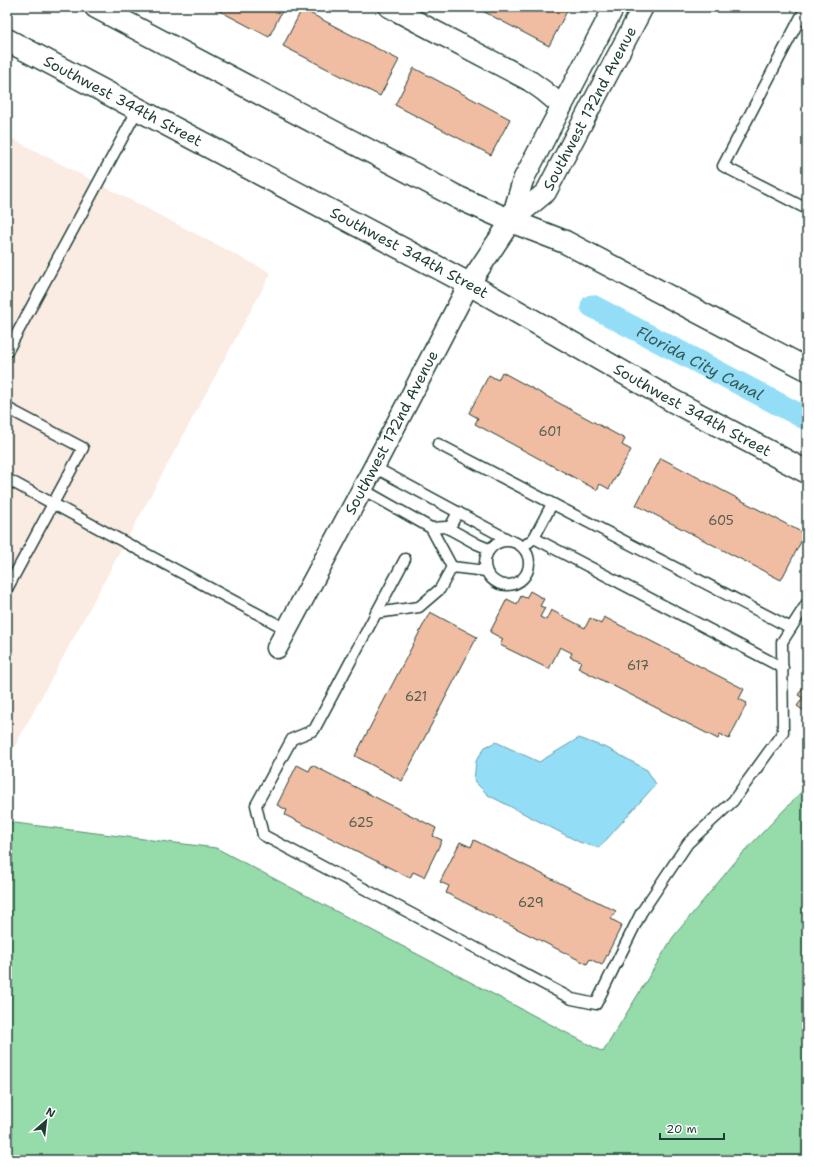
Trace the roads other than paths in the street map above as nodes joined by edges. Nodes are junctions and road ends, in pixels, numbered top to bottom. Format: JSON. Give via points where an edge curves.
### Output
{"nodes":[{"id":1,"x":96,"y":7,"type":"edge"},
{"id":2,"x":389,"y":7,"type":"edge"},
{"id":3,"x":614,"y":7,"type":"edge"},
{"id":4,"x":643,"y":7,"type":"edge"},
{"id":5,"x":806,"y":7,"type":"edge"},
{"id":6,"x":7,"y":40,"type":"edge"},
{"id":7,"x":562,"y":106,"type":"junction"},
{"id":8,"x":138,"y":109,"type":"junction"},
{"id":9,"x":807,"y":209,"type":"edge"},
{"id":10,"x":511,"y":220,"type":"junction"},
{"id":11,"x":469,"y":284,"type":"junction"},
{"id":12,"x":7,"y":352,"type":"edge"},
{"id":13,"x":807,"y":369,"type":"edge"},
{"id":14,"x":7,"y":408,"type":"edge"},
{"id":15,"x":438,"y":444,"type":"dead end"},
{"id":16,"x":374,"y":467,"type":"junction"},
{"id":17,"x":807,"y":472,"type":"edge"},
{"id":18,"x":7,"y":479,"type":"edge"},
{"id":19,"x":362,"y":489,"type":"junction"},
{"id":20,"x":53,"y":504,"type":"junction"},
{"id":21,"x":552,"y":504,"type":"junction"},
{"id":22,"x":458,"y":512,"type":"junction"},
{"id":23,"x":432,"y":528,"type":"junction"},
{"id":24,"x":449,"y":529,"type":"junction"},
{"id":25,"x":534,"y":538,"type":"junction"},
{"id":26,"x":511,"y":541,"type":"junction"},
{"id":27,"x":523,"y":547,"type":"junction"},
{"id":28,"x":489,"y":549,"type":"junction"},
{"id":29,"x":405,"y":559,"type":"dead end"},
{"id":30,"x":452,"y":566,"type":"junction"},
{"id":31,"x":486,"y":571,"type":"junction"},
{"id":32,"x":7,"y":589,"type":"edge"},
{"id":33,"x":807,"y":603,"type":"edge"},
{"id":34,"x":376,"y":613,"type":"junction"},
{"id":35,"x":791,"y":628,"type":"junction"},
{"id":36,"x":286,"y":629,"type":"junction"},
{"id":37,"x":277,"y":648,"type":"dead end"},
{"id":38,"x":783,"y":668,"type":"junction"}],
"edges":[{"from":1,"to":10,"type":"main road","via":[[452,194]]},
{"from":2,"to":7,"type":"street","via":[[530,81]]},
{"from":3,"to":7,"type":"street","name":"Southwest 172nd Avenue"},
{"from":4,"to":10,"type":"street","name":"Southwest 172nd Avenue","via":[[546,192]]},
{"from":5,"to":9,"type":"lane","via":[[723,166]]},
{"from":6,"to":8,"type":"main road","name":"Southwest 344th Street"},
{"from":7,"to":10,"type":"street","name":"Southwest 172nd Avenue","via":[[523,180]]},
{"from":8,"to":11,"type":"main road","name":"Southwest 344th Street"},
{"from":8,"to":12,"type":"lane"},
{"from":10,"to":11,"type":"street","name":"Southwest 172nd Avenue"},
{"from":10,"to":13,"type":"main road","via":[[565,242]]},
{"from":11,"to":16,"type":"street","name":"Southwest 172nd Avenue"},
{"from":11,"to":17,"type":"main road","name":"Southwest 344th Street","via":[[673,401]]},
{"from":14,"to":20,"type":"lane","via":[[83,448]]},
{"from":15,"to":21,"type":"lane"},
{"from":16,"to":19,"type":"street","name":"Southwest 172nd Avenue"},
{"from":16,"to":22,"type":"lane"},
{"from":18,"to":20,"type":"lane"},
{"from":19,"to":23,"type":"lane"},
{"from":19,"to":36,"type":"street","name":"Southwest 172nd Avenue"},
{"from":20,"to":32,"type":"lane"},
{"from":20,"to":36,"type":"lane"},
{"from":21,"to":25,"type":"lane"},
{"from":21,"to":35,"type":"lane"},
{"from":22,"to":24,"type":"lane"},
{"from":22,"to":26,"type":"lane"},
{"from":23,"to":24,"type":"lane"},
{"from":23,"to":30,"type":"lane"},
{"from":24,"to":28,"type":"lane"},
{"from":25,"to":27,"type":"lane"},
{"from":25,"to":38,"type":"lane"},
{"from":26,"to":27,"type":"lane"},
{"from":26,"to":28,"type":"lane","via":[[499,542]]},
{"from":27,"to":31,"type":"lane","via":[[527,553],[529,567],[522,580],[515,584],[501,585],[489,577]]},
{"from":28,"to":31,"type":"lane","via":[[484,565]]},
{"from":29,"to":34,"type":"lane"},
{"from":30,"to":31,"type":"lane"},
{"from":30,"to":34,"type":"lane","via":[[440,589],[419,606]]},
{"from":33,"to":35,"type":"lane"},
{"from":34,"to":38,"type":"lane","via":[[314,730],[292,739],[256,805],[263,835],[572,999],[596,1004],[641,913],[688,843],[733,801],[784,732]]},
{"from":35,"to":38,"type":"lane","via":[[782,642]]},
{"from":36,"to":37,"type":"street","name":"Southwest 172nd Avenue"}]}
